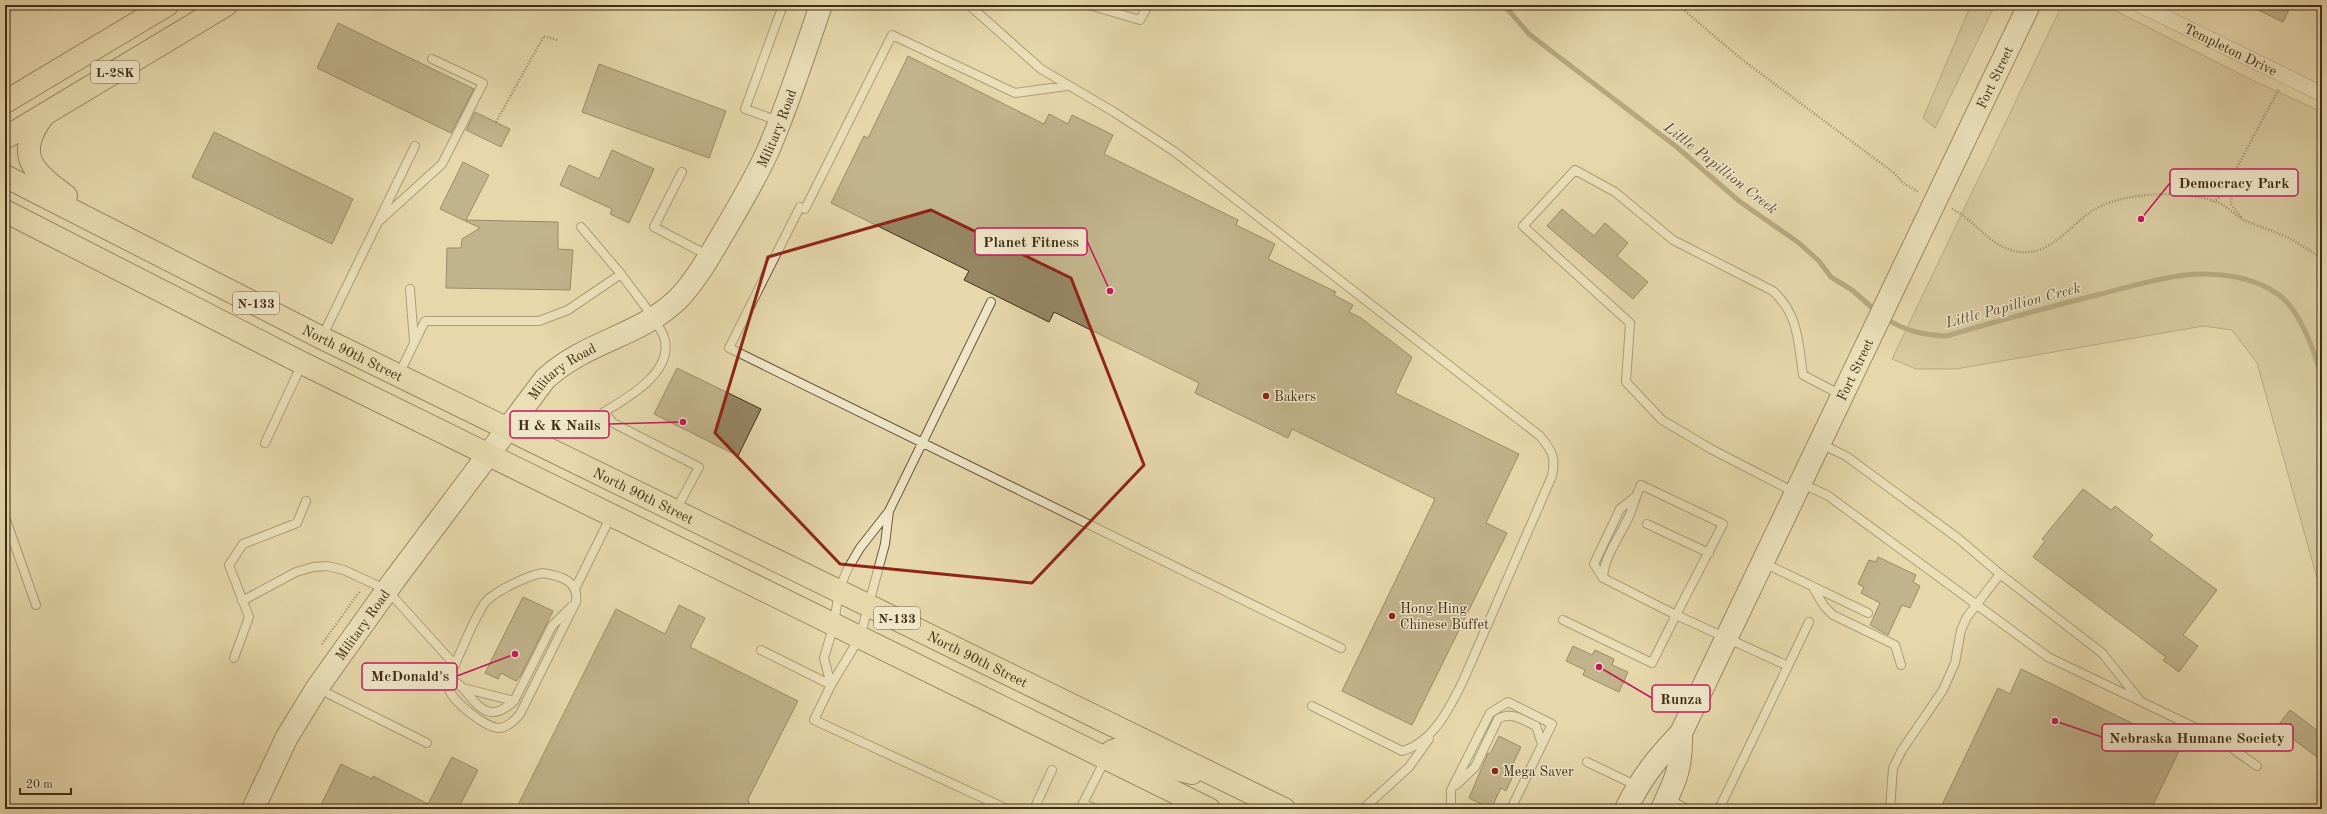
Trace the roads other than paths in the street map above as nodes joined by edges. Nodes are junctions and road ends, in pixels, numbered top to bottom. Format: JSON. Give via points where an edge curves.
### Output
{"nodes":[{"id":1,"x":167,"y":5,"type":"edge"},
{"id":2,"x":226,"y":5,"type":"edge"},
{"id":3,"x":783,"y":5,"type":"edge"},
{"id":4,"x":969,"y":5,"type":"edge"},
{"id":5,"x":1089,"y":5,"type":"edge"},
{"id":6,"x":1148,"y":5,"type":"edge"},
{"id":7,"x":2029,"y":5,"type":"edge"},
{"id":8,"x":2140,"y":5,"type":"edge"},
{"id":9,"x":816,"y":6,"type":"edge"},
{"id":10,"x":432,"y":59,"type":"dead end"},
{"id":11,"x":1067,"y":86,"type":"junction"},
{"id":12,"x":2322,"y":94,"type":"edge"},
{"id":13,"x":5,"y":102,"type":"edge"},
{"id":14,"x":44,"y":115,"type":"junction"},
{"id":15,"x":780,"y":121,"type":"junction"},
{"id":16,"x":5,"y":138,"type":"edge"},
{"id":17,"x":415,"y":146,"type":"dead end"},
{"id":18,"x":682,"y":172,"type":"dead end"},
{"id":19,"x":5,"y":176,"type":"edge"},
{"id":20,"x":5,"y":211,"type":"edge"},
{"id":21,"x":378,"y":222,"type":"junction"},
{"id":22,"x":105,"y":226,"type":"junction"},
{"id":23,"x":581,"y":227,"type":"dead end"},
{"id":24,"x":709,"y":256,"type":"junction"},
{"id":25,"x":620,"y":274,"type":"junction"},
{"id":26,"x":410,"y":289,"type":"dead end"},
{"id":27,"x":991,"y":302,"type":"dead end"},
{"id":28,"x":652,"y":319,"type":"junction"},
{"id":29,"x":322,"y":338,"type":"junction"},
{"id":30,"x":414,"y":343,"type":"junction"},
{"id":31,"x":302,"y":362,"type":"junction"},
{"id":32,"x":399,"y":375,"type":"junction"},
{"id":33,"x":1844,"y":396,"type":"junction"},
{"id":34,"x":508,"y":429,"type":"junction"},
{"id":35,"x":922,"y":442,"type":"junction"},
{"id":36,"x":264,"y":443,"type":"dead end"},
{"id":37,"x":1821,"y":444,"type":"junction"},
{"id":38,"x":490,"y":455,"type":"junction"},
{"id":39,"x":1799,"y":488,"type":"junction"},
{"id":40,"x":306,"y":501,"type":"dead end"},
{"id":41,"x":676,"y":511,"type":"junction"},
{"id":42,"x":889,"y":511,"type":"junction"},
{"id":43,"x":612,"y":513,"type":"junction"},
{"id":44,"x":5,"y":517,"type":"edge"},
{"id":45,"x":1647,"y":524,"type":"dead end"},
{"id":46,"x":1709,"y":553,"type":"junction"},
{"id":47,"x":1763,"y":563,"type":"junction"},
{"id":48,"x":2000,"y":574,"type":"junction"},
{"id":49,"x":1812,"y":586,"type":"junction"},
{"id":50,"x":575,"y":589,"type":"junction"},
{"id":51,"x":387,"y":590,"type":"junction"},
{"id":52,"x":839,"y":590,"type":"junction"},
{"id":53,"x":242,"y":601,"type":"junction"},
{"id":54,"x":576,"y":602,"type":"junction"},
{"id":55,"x":36,"y":605,"type":"dead end"},
{"id":56,"x":869,"y":605,"type":"junction"},
{"id":57,"x":1977,"y":605,"type":"junction"},
{"id":58,"x":1868,"y":613,"type":"dead end"},
{"id":59,"x":1676,"y":615,"type":"junction"},
{"id":60,"x":1564,"y":620,"type":"dead end"},
{"id":61,"x":1810,"y":622,"type":"dead end"},
{"id":62,"x":834,"y":624,"type":"junction"},
{"id":63,"x":1727,"y":636,"type":"junction"},
{"id":64,"x":860,"y":637,"type":"junction"},
{"id":65,"x":1340,"y":648,"type":"dead end"},
{"id":66,"x":761,"y":650,"type":"dead end"},
{"id":67,"x":234,"y":658,"type":"dead end"},
{"id":68,"x":455,"y":665,"type":"junction"},
{"id":69,"x":1900,"y":665,"type":"dead end"},
{"id":70,"x":1788,"y":666,"type":"junction"},
{"id":71,"x":449,"y":677,"type":"junction"},
{"id":72,"x":831,"y":685,"type":"junction"},
{"id":73,"x":317,"y":688,"type":"junction"},
{"id":74,"x":462,"y":688,"type":"junction"},
{"id":75,"x":514,"y":701,"type":"junction"},
{"id":76,"x":2140,"y":701,"type":"junction"},
{"id":77,"x":1312,"y":706,"type":"dead end"},
{"id":78,"x":1437,"y":725,"type":"junction"},
{"id":79,"x":1681,"y":734,"type":"junction"},
{"id":80,"x":427,"y":743,"type":"dead end"},
{"id":81,"x":1542,"y":744,"type":"junction"},
{"id":82,"x":1105,"y":758,"type":"junction"},
{"id":83,"x":1588,"y":762,"type":"dead end"},
{"id":84,"x":2257,"y":766,"type":"dead end"},
{"id":85,"x":1052,"y":770,"type":"dead end"},
{"id":86,"x":1228,"y":781,"type":"junction"},
{"id":87,"x":1637,"y":786,"type":"junction"},
{"id":88,"x":1451,"y":790,"type":"junction"},
{"id":89,"x":1664,"y":804,"type":"edge"},
{"id":90,"x":1082,"y":806,"type":"edge"},
{"id":91,"x":253,"y":809,"type":"edge"},
{"id":92,"x":1007,"y":809,"type":"edge"},
{"id":93,"x":1034,"y":809,"type":"edge"},
{"id":94,"x":1095,"y":809,"type":"edge"},
{"id":95,"x":1209,"y":809,"type":"edge"},
{"id":96,"x":1284,"y":809,"type":"edge"},
{"id":97,"x":1363,"y":809,"type":"edge"},
{"id":98,"x":1450,"y":809,"type":"edge"},
{"id":99,"x":1511,"y":809,"type":"edge"},
{"id":100,"x":1626,"y":809,"type":"edge"},
{"id":101,"x":1687,"y":809,"type":"edge"},
{"id":102,"x":1719,"y":809,"type":"edge"},
{"id":103,"x":1890,"y":809,"type":"edge"}],
"edges":[{"from":1,"to":13,"type":"main road","number":"L-28K"},
{"from":2,"to":14,"type":"main road","number":"L-28K"},
{"from":3,"to":15,"type":"lane","via":[[745,109]]},
{"from":4,"to":11,"type":"lane","via":[[1035,64]]},
{"from":5,"to":6,"type":"lane","via":[[1140,20]]},
{"from":7,"to":33,"type":"main road","name":"Fort Street"},
{"from":8,"to":12,"type":"street","name":"Templeton Drive"},
{"from":9,"to":15,"type":"main road","name":"Military Road"},
{"from":10,"to":21,"type":"lane","via":[[483,83],[442,164]]},
{"from":11,"to":35,"type":"lane","via":[[1015,93],[892,35],[729,348]]},
{"from":11,"to":78,"type":"lane","via":[[1114,112],[1174,152],[1540,436],[1551,449],[1555,462],[1552,476],[1464,681]]},
{"from":14,"to":16,"type":"main road","number":"L-28K"},
{"from":14,"to":22,"type":"main road","via":[[31,134],[28,153],[31,163],[49,184]]},
{"from":15,"to":24,"type":"main road","name":"Military Road","via":[[743,199]]},
{"from":17,"to":21,"type":"lane"},
{"from":18,"to":24,"type":"lane","via":[[654,227]]},
{"from":19,"to":22,"type":"main road","name":"North 90th Street","number":"N-133"},
{"from":20,"to":31,"type":"main road","number":"N-133"},
{"from":21,"to":29,"type":"lane"},
{"from":22,"to":29,"type":"main road","name":"North 90th Street","number":"N-133"},
{"from":23,"to":25,"type":"lane"},
{"from":24,"to":28,"type":"main road","name":"Military Road","via":[[676,300]]},
{"from":25,"to":28,"type":"lane"},
{"from":25,"to":30,"type":"lane","via":[[568,310],[539,321],[425,321]]},
{"from":26,"to":30,"type":"lane"},
{"from":27,"to":35,"type":"lane"},
{"from":28,"to":34,"type":"main road","name":"Military Road","via":[[585,350],[556,369]]},
{"from":28,"to":41,"type":"lane","via":[[664,336],[666,349],[659,366],[651,379],[636,392],[604,412],[613,423],[699,467]]},
{"from":29,"to":32,"type":"main road","name":"North 90th Street","number":"N-133"},
{"from":30,"to":32,"type":"lane"},
{"from":31,"to":36,"type":"lane"},
{"from":31,"to":38,"type":"main road","number":"N-133"},
{"from":32,"to":34,"type":"main road","name":"North 90th Street","number":"N-133"},
{"from":33,"to":37,"type":"main road","name":"Fort Street"},
{"from":33,"to":39,"type":"lane","via":[[1803,375],[1795,321],[1786,302],[1773,291],[1673,240],[1615,192],[1582,173],[1575,170],[1523,226],[1630,323],[1626,382],[1662,420],[1711,449]]},
{"from":34,"to":38,"type":"main road","name":"Military Road"},
{"from":34,"to":41,"type":"main road","name":"North 90th Street","number":"N-133"},
{"from":35,"to":42,"type":"lane"},
{"from":35,"to":65,"type":"lane"},
{"from":37,"to":39,"type":"main road","name":"Fort Street"},
{"from":37,"to":48,"type":"lane","via":[[1846,456],[1959,539]]},
{"from":38,"to":43,"type":"main road","number":"N-133"},
{"from":38,"to":51,"type":"main road","name":"Military Road"},
{"from":39,"to":47,"type":"main road","name":"Fort Street"},
{"from":39,"to":57,"type":"lane","via":[[1827,495]]},
{"from":40,"to":53,"type":"lane","via":[[297,523],[243,544],[230,565]]},
{"from":41,"to":52,"type":"main road","name":"North 90th Street","number":"N-133"},
{"from":42,"to":52,"type":"lane","via":[[860,548]]},
{"from":42,"to":56,"type":"lane","via":[[885,544]]},
{"from":43,"to":50,"type":"lane"},
{"from":43,"to":62,"type":"main road","number":"N-133"},
{"from":44,"to":55,"type":"lane"},
{"from":45,"to":46,"type":"lane"},
{"from":46,"to":59,"type":"lane"},
{"from":46,"to":59,"type":"lane","via":[[1723,524],[1641,485],[1604,567],[1603,578]]},
{"from":47,"to":49,"type":"lane"},
{"from":47,"to":63,"type":"main road","name":"Fort Street"},
{"from":48,"to":57,"type":"lane"},
{"from":48,"to":76,"type":"lane","via":[[2102,653]]},
{"from":49,"to":58,"type":"lane"},
{"from":49,"to":69,"type":"lane","via":[[1824,606],[1833,615],[1895,645]]},
{"from":50,"to":54,"type":"lane"},
{"from":50,"to":68,"type":"lane","via":[[564,578],[543,573],[518,580],[484,603]]},
{"from":51,"to":53,"type":"lane","via":[[344,570],[327,566],[313,567],[296,572]]},
{"from":51,"to":68,"type":"lane"},
{"from":51,"to":73,"type":"main road","name":"Military Road"},
{"from":52,"to":56,"type":"main road","name":"North 90th Street","number":"N-133"},
{"from":52,"to":62,"type":"lane"},
{"from":53,"to":67,"type":"lane","via":[[249,617]]},
{"from":54,"to":71,"type":"lane","via":[[520,714],[513,722],[499,728],[474,717],[449,690]]},
{"from":54,"to":75,"type":"lane","via":[[552,626]]},
{"from":56,"to":64,"type":"lane"},
{"from":56,"to":86,"type":"main road","name":"North 90th Street","number":"N-133"},
{"from":57,"to":76,"type":"lane","via":[[2048,656]]},
{"from":57,"to":103,"type":"lane","via":[[1961,630],[1955,663],[1943,690],[1902,750],[1893,768]]},
{"from":59,"to":60,"type":"lane","via":[[1652,663]]},
{"from":59,"to":63,"type":"lane"},
{"from":61,"to":70,"type":"lane"},
{"from":62,"to":64,"type":"main road","number":"N-133"},
{"from":62,"to":72,"type":"lane","via":[[824,658]]},
{"from":63,"to":70,"type":"lane"},
{"from":63,"to":79,"type":"main road","name":"Fort Street"},
{"from":64,"to":72,"type":"lane"},
{"from":64,"to":82,"type":"main road","number":"N-133"},
{"from":66,"to":72,"type":"lane"},
{"from":68,"to":71,"type":"lane"},
{"from":70,"to":102,"type":"lane"},
{"from":71,"to":74,"type":"lane"},
{"from":72,"to":92,"type":"lane","via":[[814,720]]},
{"from":73,"to":80,"type":"lane"},
{"from":73,"to":91,"type":"main road","name":"Military Road","via":[[287,737]]},
{"from":74,"to":75,"type":"lane"},
{"from":74,"to":75,"type":"lane","via":[[476,705],[493,712],[503,711]]},
{"from":76,"to":84,"type":"lane","via":[[2219,739]]},
{"from":77,"to":78,"type":"lane","via":[[1402,751],[1412,749],[1423,741]]},
{"from":78,"to":97,"type":"lane","via":[[1409,767]]},
{"from":79,"to":87,"type":"main road","name":"Fort Street","via":[[1654,762]]},
{"from":79,"to":89,"type":"main road","name":"Fort Street","via":[[1682,757],[1677,778]]},
{"from":81,"to":88,"type":"lane","via":[[1536,726],[1512,715],[1504,715],[1498,719],[1475,767]]},
{"from":81,"to":88,"type":"lane","via":[[1552,724],[1508,702],[1490,713]]},
{"from":81,"to":99,"type":"lane"},
{"from":82,"to":86,"type":"main road","via":[[1119,749],[1159,765]]},
{"from":82,"to":90,"type":"lane"},
{"from":82,"to":95,"type":"main road","number":"N-133"},
{"from":83,"to":87,"type":"lane"},
{"from":85,"to":93,"type":"lane"},
{"from":86,"to":96,"type":"main road","name":"North 90th Street","number":"N-133"},
{"from":87,"to":100,"type":"main road","name":"Fort Street"},
{"from":88,"to":98,"type":"lane"},
{"from":89,"to":101,"type":"lane"},
{"from":90,"to":94,"type":"lane"}]}
